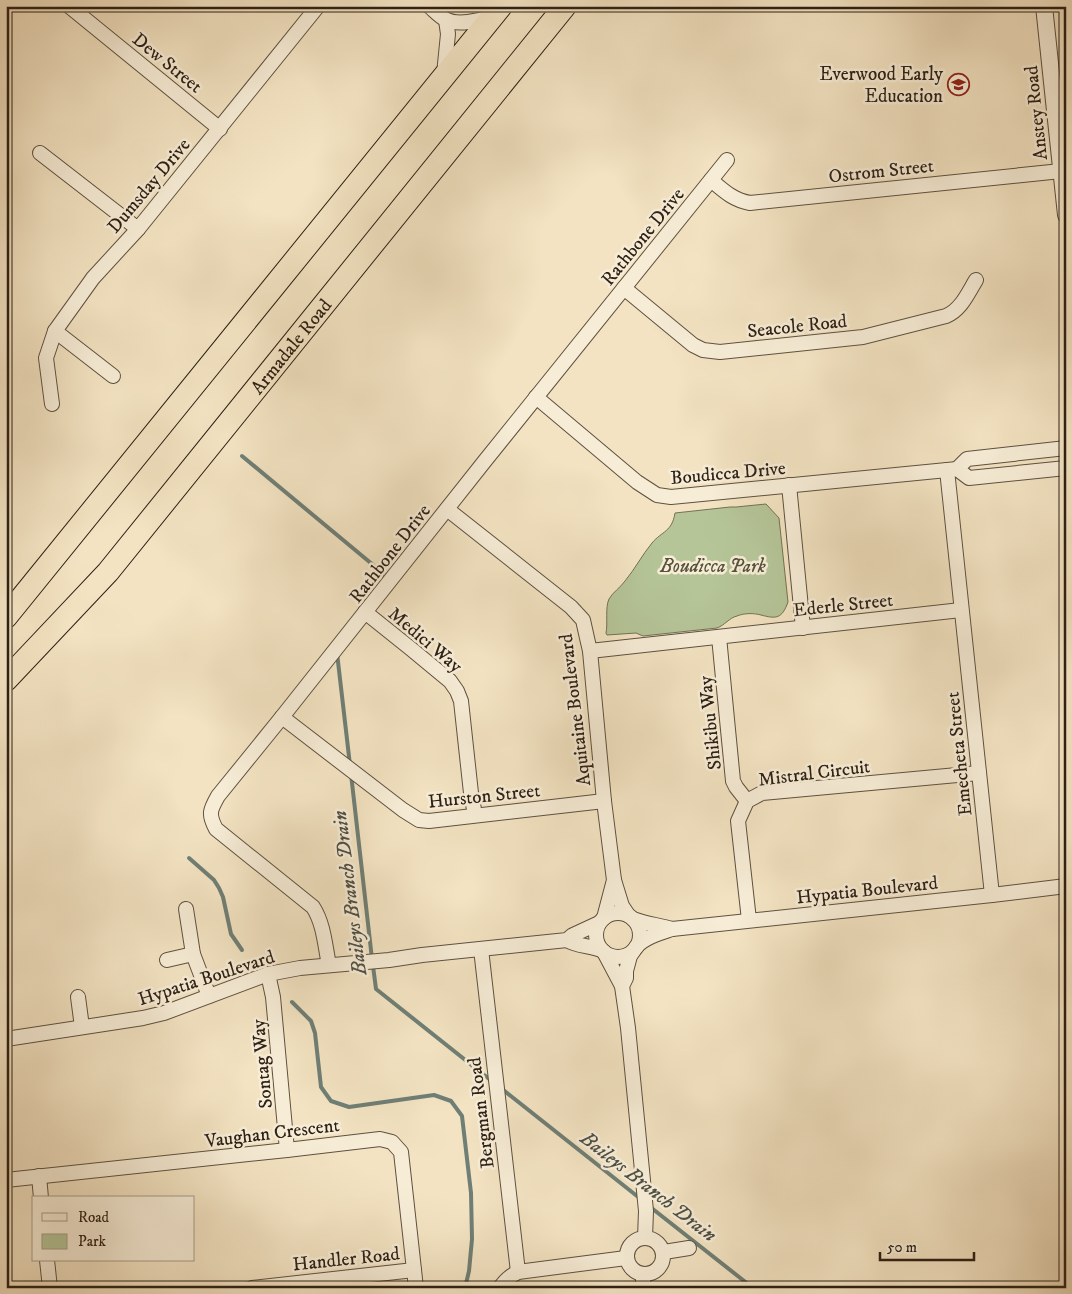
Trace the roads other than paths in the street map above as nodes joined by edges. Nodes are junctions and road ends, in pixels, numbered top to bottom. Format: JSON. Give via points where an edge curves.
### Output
{"nodes":[{"id":1,"x":69,"y":6,"type":"edge"},
{"id":2,"x":318,"y":6,"type":"edge"},
{"id":3,"x":429,"y":6,"type":"edge"},
{"id":4,"x":565,"y":6,"type":"edge"},
{"id":5,"x":1044,"y":6,"type":"edge"},
{"id":6,"x":497,"y":11,"type":"edge"},
{"id":7,"x":446,"y":20,"type":"junction"},
{"id":8,"x":444,"y":75,"type":"junction"},
{"id":9,"x":220,"y":129,"type":"junction"},
{"id":10,"x":40,"y":153,"type":"dead end"},
{"id":11,"x":727,"y":160,"type":"dead end"},
{"id":12,"x":1061,"y":170,"type":"junction"},
{"id":13,"x":711,"y":180,"type":"junction"},
{"id":14,"x":1066,"y":216,"type":"edge"},
{"id":15,"x":138,"y":229,"type":"junction"},
{"id":16,"x":976,"y":280,"type":"dead end"},
{"id":17,"x":624,"y":288,"type":"junction"},
{"id":18,"x":55,"y":332,"type":"junction"},
{"id":19,"x":113,"y":376,"type":"dead end"},
{"id":20,"x":536,"y":398,"type":"junction"},
{"id":21,"x":52,"y":404,"type":"dead end"},
{"id":22,"x":1066,"y":448,"type":"edge"},
{"id":23,"x":1066,"y":468,"type":"edge"},
{"id":24,"x":952,"y":470,"type":"junction"},
{"id":25,"x":789,"y":486,"type":"junction"},
{"id":26,"x":447,"y":510,"type":"junction"},
{"id":27,"x":961,"y":610,"type":"junction"},
{"id":28,"x":365,"y":612,"type":"junction"},
{"id":29,"x":6,"y":617,"type":"edge"},
{"id":30,"x":804,"y":628,"type":"junction"},
{"id":31,"x":719,"y":637,"type":"junction"},
{"id":32,"x":590,"y":651,"type":"junction"},
{"id":33,"x":6,"y":680,"type":"edge"},
{"id":34,"x":282,"y":717,"type":"junction"},
{"id":35,"x":979,"y":773,"type":"junction"},
{"id":36,"x":604,"y":801,"type":"junction"},
{"id":37,"x":747,"y":801,"type":"junction"},
{"id":38,"x":475,"y":815,"type":"junction"},
{"id":39,"x":614,"y":880,"type":"junction"},
{"id":40,"x":1066,"y":886,"type":"edge"},
{"id":41,"x":992,"y":895,"type":"junction"},
{"id":42,"x":186,"y":908,"type":"dead end"},
{"id":43,"x":631,"y":917,"type":"junction"},
{"id":44,"x":748,"y":920,"type":"junction"},
{"id":45,"x":601,"y":921,"type":"junction"},
{"id":46,"x":672,"y":928,"type":"junction"},
{"id":47,"x":567,"y":940,"type":"junction"},
{"id":48,"x":481,"y":949,"type":"junction"},
{"id":49,"x":635,"y":949,"type":"junction"},
{"id":50,"x":604,"y":952,"type":"junction"},
{"id":51,"x":194,"y":954,"type":"junction"},
{"id":52,"x":167,"y":960,"type":"dead end"},
{"id":53,"x":328,"y":965,"type":"junction"},
{"id":54,"x":268,"y":974,"type":"junction"},
{"id":55,"x":622,"y":986,"type":"junction"},
{"id":56,"x":209,"y":996,"type":"junction"},
{"id":57,"x":78,"y":997,"type":"dead end"},
{"id":58,"x":82,"y":1028,"type":"junction"},
{"id":59,"x":6,"y":1039,"type":"edge"},
{"id":60,"x":287,"y":1150,"type":"junction"},
{"id":61,"x":39,"y":1176,"type":"junction"},
{"id":62,"x":6,"y":1180,"type":"edge"},
{"id":63,"x":41,"y":1196,"type":"edge"},
{"id":64,"x":645,"y":1238,"type":"junction"},
{"id":65,"x":689,"y":1248,"type":"dead end"},
{"id":66,"x":664,"y":1252,"type":"junction"},
{"id":67,"x":626,"y":1258,"type":"junction"},
{"id":68,"x":48,"y":1262,"type":"edge"},
{"id":69,"x":414,"y":1270,"type":"junction"},
{"id":70,"x":518,"y":1272,"type":"junction"},
{"id":71,"x":643,"y":1281,"type":"edge"},
{"id":72,"x":50,"y":1288,"type":"edge"},
{"id":73,"x":252,"y":1288,"type":"edge"},
{"id":74,"x":416,"y":1288,"type":"edge"},
{"id":75,"x":500,"y":1288,"type":"edge"}],
"edges":[{"from":1,"to":9,"type":"street","name":"Dew Street"},
{"from":2,"to":9,"type":"street","name":"Dumsday Drive"},
{"from":3,"to":7,"type":"street"},
{"from":4,"to":33,"type":"highway","name":"Armadale Road","via":[[108,572]]},
{"from":5,"to":12,"type":"street","name":"Anstey Road"},
{"from":6,"to":7,"type":"street","via":[[477,21]]},
{"from":6,"to":8,"type":"highway"},
{"from":7,"to":8,"type":"street","via":[[448,34]]},
{"from":8,"to":29,"type":"highway"},
{"from":9,"to":15,"type":"street","name":"Dumsday Drive"},
{"from":10,"to":15,"type":"street"},
{"from":11,"to":13,"type":"street","name":"Rathbone Drive"},
{"from":12,"to":13,"type":"street","name":"Ostrom Street","via":[[750,203],[730,196]]},
{"from":12,"to":14,"type":"street","name":"Anstey Road"},
{"from":13,"to":17,"type":"street","name":"Rathbone Drive"},
{"from":15,"to":18,"type":"street","name":"Dumsday Drive","via":[[93,278]]},
{"from":16,"to":17,"type":"street","name":"Seacole Road","via":[[957,309],[946,316],[863,337],[720,352],[693,345]]},
{"from":17,"to":20,"type":"street","name":"Rathbone Drive"},
{"from":18,"to":19,"type":"street"},
{"from":18,"to":21,"type":"street","name":"Dumsday Drive","via":[[46,358]]},
{"from":20,"to":25,"type":"street","name":"Boudicca Drive","via":[[657,495],[671,497]]},
{"from":20,"to":26,"type":"street","name":"Rathbone Drive"},
{"from":22,"to":24,"type":"street","name":"Boudicca Drive","via":[[967,459]]},
{"from":23,"to":24,"type":"street","name":"Boudicca Drive","via":[[969,478]]},
{"from":24,"to":25,"type":"street","name":"Boudicca Drive"},
{"from":24,"to":27,"type":"street"},
{"from":25,"to":30,"type":"street"},
{"from":26,"to":28,"type":"street","name":"Rathbone Drive"},
{"from":26,"to":32,"type":"street","name":"Aquitaine Boulevard","via":[[571,607],[583,620]]},
{"from":27,"to":30,"type":"street","name":"Ederle Street"},
{"from":27,"to":35,"type":"street","name":"Emecheta Street"},
{"from":28,"to":34,"type":"street","name":"Rathbone Drive"},
{"from":28,"to":38,"type":"street","name":"Medici Way","via":[[450,681],[457,691],[461,701]]},
{"from":30,"to":31,"type":"street","name":"Ederle Street"},
{"from":31,"to":32,"type":"street","name":"Ederle Street"},
{"from":31,"to":37,"type":"street","name":"Shikibu Way","via":[[733,781]]},
{"from":32,"to":36,"type":"street","name":"Aquitaine Boulevard"},
{"from":34,"to":38,"type":"street","name":"Hurston Street","via":[[419,820],[438,821]]},
{"from":34,"to":53,"type":"street","name":"Rathbone Drive","via":[[218,796],[210,818],[216,829],[313,907],[322,926]]},
{"from":35,"to":37,"type":"street","name":"Mistral Circuit","via":[[762,793]]},
{"from":35,"to":41,"type":"street","name":"Emecheta Street"},
{"from":36,"to":38,"type":"street","name":"Hurston Street"},
{"from":36,"to":39,"type":"street","name":"Aquitaine Boulevard"},
{"from":37,"to":44,"type":"street","name":"Mistral Circuit","via":[[738,821]]},
{"from":39,"to":43,"type":"street","via":[[622,906]]},
{"from":39,"to":45,"type":"street"},
{"from":40,"to":41,"type":"street","name":"Hypatia Boulevard"},
{"from":41,"to":44,"type":"street","name":"Hypatia Boulevard"},
{"from":42,"to":51,"type":"street"},
{"from":43,"to":45,"type":"street","via":[[616,913]]},
{"from":43,"to":46,"type":"street"},
{"from":43,"to":49,"type":"street","via":[[640,936]]},
{"from":44,"to":46,"type":"street","name":"Hypatia Boulevard"},
{"from":45,"to":47,"type":"street","name":"Hypatia Boulevard"},
{"from":45,"to":50,"type":"street","via":[[596,938]]},
{"from":46,"to":49,"type":"street","via":[[652,936]]},
{"from":47,"to":48,"type":"street","name":"Hypatia Boulevard"},
{"from":47,"to":50,"type":"street","name":"Hypatia Boulevard"},
{"from":48,"to":53,"type":"street","name":"Hypatia Boulevard"},
{"from":48,"to":70,"type":"street","name":"Bergman Road"},
{"from":49,"to":50,"type":"street","via":[[620,957]]},
{"from":49,"to":55,"type":"street"},
{"from":50,"to":55,"type":"street"},
{"from":51,"to":52,"type":"street"},
{"from":51,"to":56,"type":"street"},
{"from":53,"to":54,"type":"street","name":"Hypatia Boulevard"},
{"from":54,"to":56,"type":"street","name":"Hypatia Boulevard"},
{"from":54,"to":60,"type":"street","name":"Sontag Way","via":[[273,997]]},
{"from":55,"to":64,"type":"street","via":[[646,1212]]},
{"from":56,"to":58,"type":"street","name":"Hypatia Boulevard","via":[[164,1013]]},
{"from":57,"to":58,"type":"street"},
{"from":58,"to":59,"type":"street","name":"Hypatia Boulevard"},
{"from":60,"to":61,"type":"street","name":"Vaughan Crescent"},
{"from":60,"to":69,"type":"street","name":"Vaughan Crescent","via":[[380,1139],[392,1142],[401,1152]]},
{"from":61,"to":62,"type":"street","name":"Vaughan Crescent"},
{"from":61,"to":63,"type":"street"},
{"from":64,"to":66,"type":"street","via":[[657,1242]]},
{"from":64,"to":67,"type":"street","via":[[631,1245]]},
{"from":65,"to":66,"type":"street"},
{"from":66,"to":71,"type":"street","via":[[660,1268]]},
{"from":67,"to":70,"type":"street"},
{"from":67,"to":71,"type":"street"},
{"from":68,"to":72,"type":"street"},
{"from":69,"to":73,"type":"street","name":"Handler Road"},
{"from":69,"to":74,"type":"street","name":"Vaughan Crescent"},
{"from":70,"to":75,"type":"street","via":[[510,1275]]}]}
